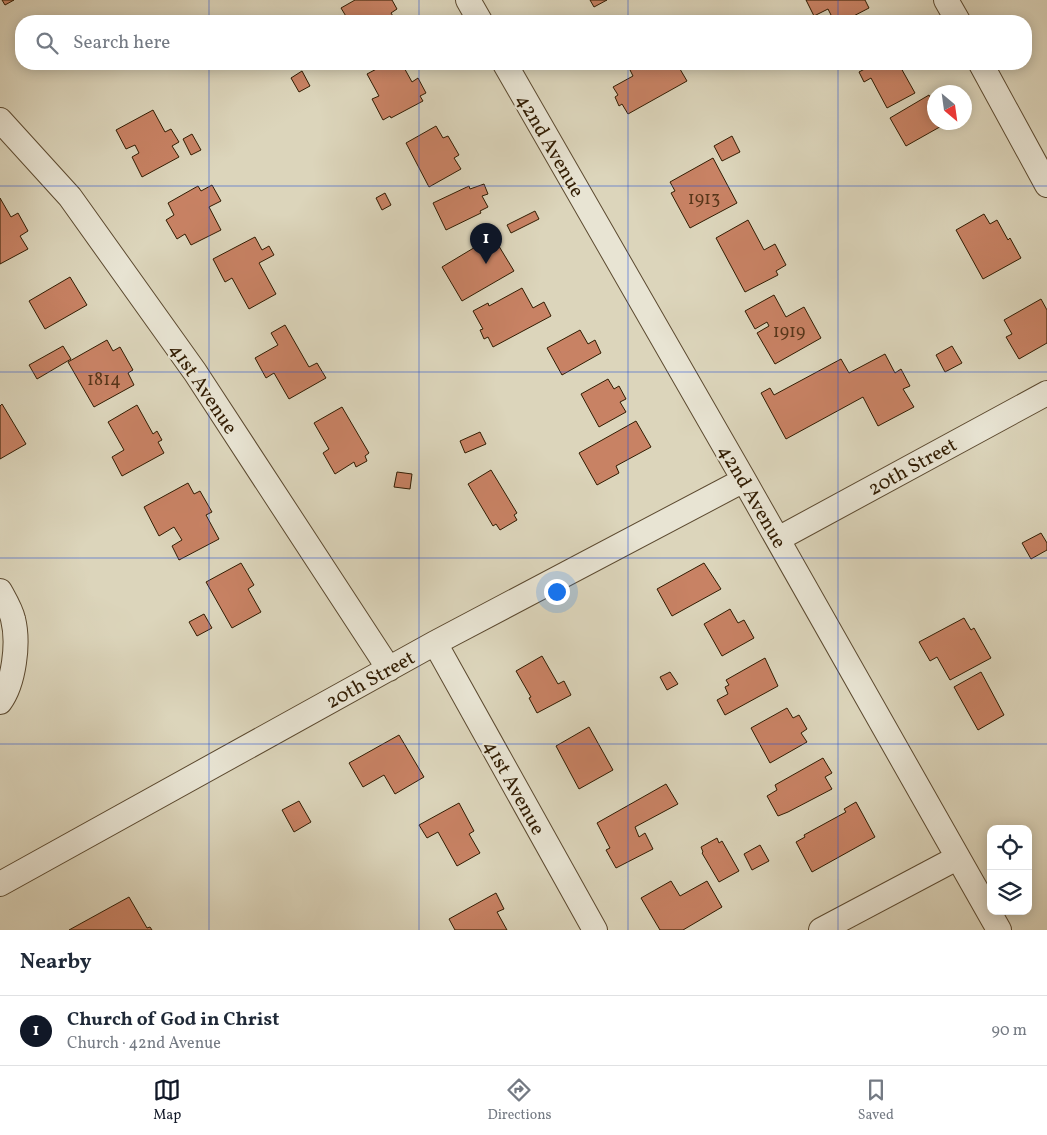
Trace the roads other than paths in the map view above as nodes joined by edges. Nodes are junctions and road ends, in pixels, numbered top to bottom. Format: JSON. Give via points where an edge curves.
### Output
{"nodes":[{"id":1,"x":468,"y":0,"type":"edge"},
{"id":2,"x":946,"y":0,"type":"edge"},
{"id":3,"x":477,"y":15,"type":"edge"},
{"id":4,"x":955,"y":15,"type":"edge"},
{"id":5,"x":508,"y":70,"type":"edge"},
{"id":6,"x":984,"y":70,"type":"edge"},
{"id":7,"x":0,"y":120,"type":"edge"},
{"id":8,"x":1047,"y":185,"type":"edge"},
{"id":9,"x":1047,"y":393,"type":"edge"},
{"id":10,"x":744,"y":480,"type":"junction"},
{"id":11,"x":778,"y":540,"type":"junction"},
{"id":12,"x":0,"y":591,"type":"edge"},
{"id":13,"x":435,"y":643,"type":"junction"},
{"id":14,"x":389,"y":669,"type":"junction"},
{"id":15,"x":0,"y":702,"type":"edge"},
{"id":16,"x":957,"y":858,"type":"junction"},
{"id":17,"x":0,"y":884,"type":"edge"},
{"id":18,"x":595,"y":930,"type":"edge"},
{"id":19,"x":821,"y":930,"type":"edge"},
{"id":20,"x":999,"y":930,"type":"edge"}],
"edges":[{"from":1,"to":3,"type":"street"},
{"from":2,"to":4,"type":"street"},
{"from":5,"to":10,"type":"street","name":"42nd Avenue"},
{"from":6,"to":8,"type":"street"},
{"from":7,"to":14,"type":"street","name":"41st Avenue","via":[[70,198],[195,372]]},
{"from":9,"to":11,"type":"street","name":"20th Street"},
{"from":10,"to":11,"type":"street","name":"42nd Avenue"},
{"from":10,"to":13,"type":"street","name":"20th Street"},
{"from":11,"to":16,"type":"street","name":"42nd Avenue"},
{"from":12,"to":15,"type":"street","via":[[13,618],[16,633],[13,672]]},
{"from":13,"to":14,"type":"street","name":"20th Street"},
{"from":13,"to":18,"type":"street","name":"41st Avenue"},
{"from":14,"to":17,"type":"street","name":"20th Street"},
{"from":16,"to":19,"type":"street"},
{"from":16,"to":20,"type":"street","name":"42nd Avenue"}]}
